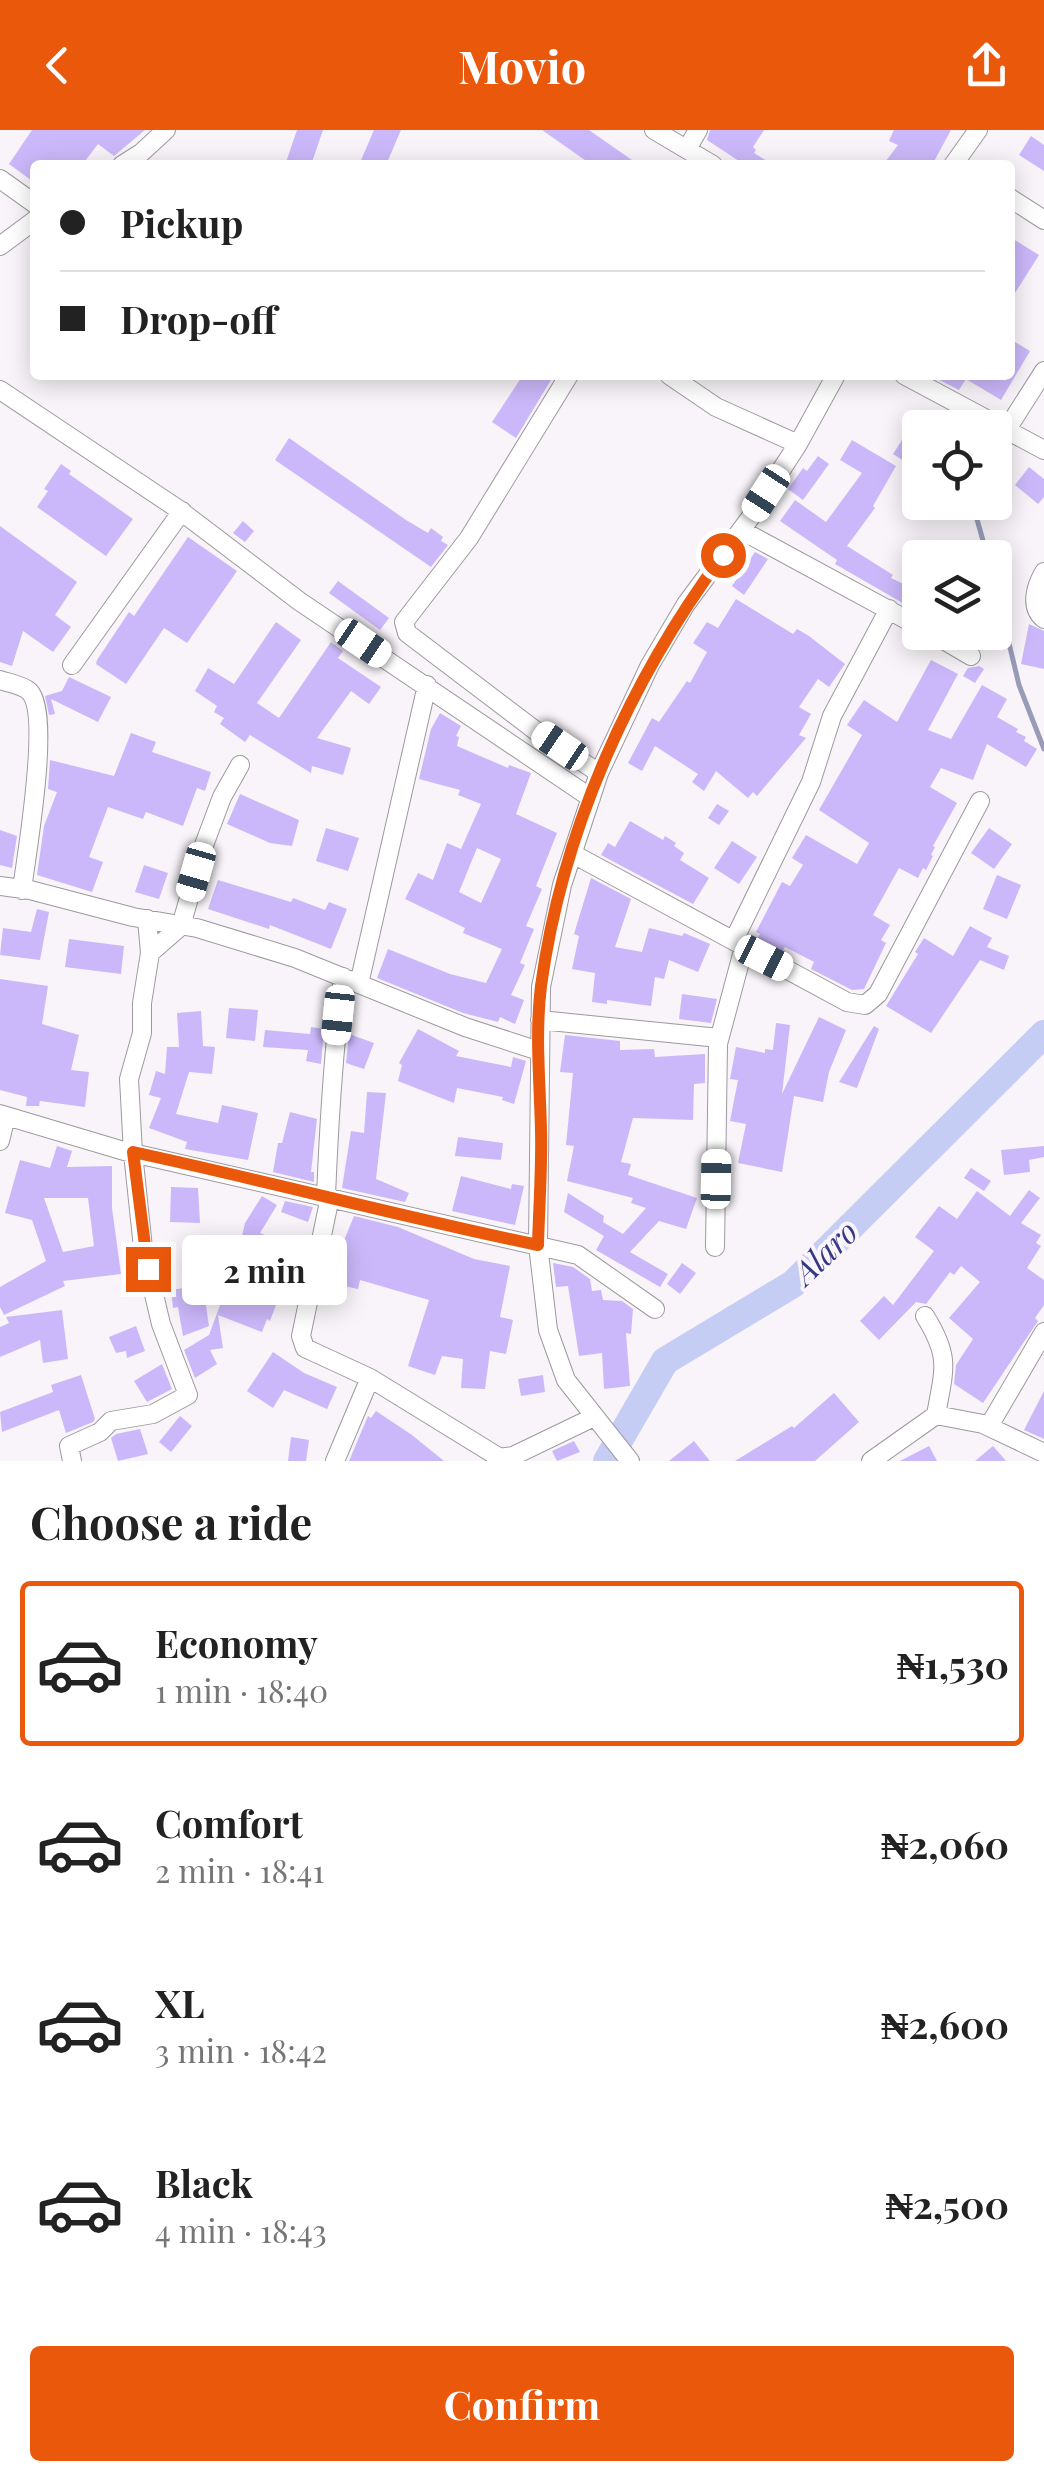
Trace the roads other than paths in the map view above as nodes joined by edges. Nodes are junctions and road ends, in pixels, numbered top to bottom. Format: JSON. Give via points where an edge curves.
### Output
{"nodes":[{"id":1,"x":166,"y":130,"type":"edge"},
{"id":2,"x":654,"y":130,"type":"edge"},
{"id":3,"x":698,"y":130,"type":"edge"},
{"id":4,"x":978,"y":130,"type":"edge"},
{"id":5,"x":686,"y":150,"type":"junction"},
{"id":6,"x":130,"y":160,"type":"edge"},
{"id":7,"x":704,"y":160,"type":"edge"},
{"id":8,"x":959,"y":160,"type":"edge"},
{"id":9,"x":0,"y":179,"type":"edge"},
{"id":10,"x":30,"y":200,"type":"edge"},
{"id":11,"x":1015,"y":201,"type":"edge"},
{"id":12,"x":1044,"y":220,"type":"edge"},
{"id":13,"x":30,"y":224,"type":"edge"},
{"id":14,"x":0,"y":246,"type":"edge"},
{"id":15,"x":1044,"y":372,"type":"edge"},
{"id":16,"x":566,"y":380,"type":"edge"},
{"id":17,"x":677,"y":380,"type":"edge"},
{"id":18,"x":833,"y":380,"type":"edge"},
{"id":19,"x":913,"y":380,"type":"edge"},
{"id":20,"x":0,"y":390,"type":"edge"},
{"id":21,"x":970,"y":410,"type":"edge"},
{"id":22,"x":1012,"y":420,"type":"edge"},
{"id":23,"x":1012,"y":432,"type":"edge"},
{"id":24,"x":798,"y":444,"type":"junction"},
{"id":25,"x":1044,"y":450,"type":"edge"},
{"id":26,"x":182,"y":512,"type":"junction"},
{"id":27,"x":741,"y":530,"type":"junction"},
{"id":28,"x":1044,"y":572,"type":"edge"},
{"id":29,"x":890,"y":609,"type":"junction"},
{"id":30,"x":902,"y":616,"type":"edge"},
{"id":31,"x":1044,"y":618,"type":"edge"},
{"id":32,"x":961,"y":650,"type":"edge"},
{"id":33,"x":971,"y":656,"type":"dead end"},
{"id":34,"x":72,"y":665,"type":"dead end"},
{"id":35,"x":0,"y":680,"type":"edge"},
{"id":36,"x":426,"y":685,"type":"junction"},
{"id":37,"x":240,"y":764,"type":"dead end"},
{"id":38,"x":599,"y":772,"type":"junction"},
{"id":39,"x":591,"y":798,"type":"junction"},
{"id":40,"x":980,"y":801,"type":"dead end"},
{"id":41,"x":572,"y":854,"type":"junction"},
{"id":42,"x":0,"y":886,"type":"edge"},
{"id":43,"x":22,"y":890,"type":"junction"},
{"id":44,"x":147,"y":919,"type":"junction"},
{"id":45,"x":181,"y":926,"type":"junction"},
{"id":46,"x":739,"y":944,"type":"junction"},
{"id":47,"x":150,"y":952,"type":"junction"},
{"id":48,"x":351,"y":981,"type":"junction"},
{"id":49,"x":540,"y":1020,"type":"junction"},
{"id":50,"x":719,"y":1038,"type":"junction"},
{"id":51,"x":538,"y":1051,"type":"junction"},
{"id":52,"x":3,"y":1115,"type":"edge"},
{"id":53,"x":0,"y":1141,"type":"edge"},
{"id":54,"x":133,"y":1152,"type":"junction"},
{"id":55,"x":328,"y":1197,"type":"junction"},
{"id":56,"x":538,"y":1245,"type":"junction"},
{"id":57,"x":716,"y":1247,"type":"dead end"},
{"id":58,"x":656,"y":1309,"type":"dead end"},
{"id":59,"x":925,"y":1316,"type":"dead end"},
{"id":60,"x":1044,"y":1332,"type":"edge"},
{"id":61,"x":370,"y":1378,"type":"junction"},
{"id":62,"x":936,"y":1415,"type":"junction"},
{"id":63,"x":594,"y":1417,"type":"junction"},
{"id":64,"x":989,"y":1426,"type":"junction"},
{"id":65,"x":1044,"y":1453,"type":"edge"},
{"id":66,"x":72,"y":1461,"type":"edge"},
{"id":67,"x":335,"y":1461,"type":"edge"},
{"id":68,"x":630,"y":1461,"type":"edge"},
{"id":69,"x":871,"y":1461,"type":"edge"}],
"edges":[{"from":1,"to":6,"type":"street"},
{"from":2,"to":5,"type":"street"},
{"from":3,"to":5,"type":"street"},
{"from":4,"to":8,"type":"street"},
{"from":5,"to":7,"type":"street"},
{"from":9,"to":10,"type":"street"},
{"from":11,"to":12,"type":"street"},
{"from":13,"to":14,"type":"street"},
{"from":15,"to":22,"type":"street"},
{"from":16,"to":38,"type":"street","via":[[469,538],[404,622],[407,632]]},
{"from":17,"to":24,"type":"street","via":[[716,407]]},
{"from":18,"to":24,"type":"street"},
{"from":19,"to":21,"type":"street"},
{"from":20,"to":26,"type":"street"},
{"from":23,"to":25,"type":"street"},
{"from":24,"to":27,"type":"street"},
{"from":26,"to":34,"type":"street"},
{"from":26,"to":36,"type":"street"},
{"from":27,"to":29,"type":"street"},
{"from":27,"to":38,"type":"street","via":[[650,664]]},
{"from":28,"to":31,"type":"street","via":[[1034,603]]},
{"from":29,"to":30,"type":"street"},
{"from":29,"to":46,"type":"street","via":[[832,716],[811,782]]},
{"from":32,"to":33,"type":"street"},
{"from":35,"to":43,"type":"street","via":[[33,698],[40,744]]},
{"from":36,"to":39,"type":"street"},
{"from":36,"to":48,"type":"street"},
{"from":37,"to":45,"type":"street","via":[[204,845]]},
{"from":38,"to":39,"type":"street"},
{"from":39,"to":41,"type":"street"},
{"from":40,"to":46,"type":"street","via":[[870,1002],[847,1002]]},
{"from":41,"to":46,"type":"street"},
{"from":41,"to":49,"type":"street","via":[[541,987]]},
{"from":42,"to":43,"type":"street"},
{"from":43,"to":44,"type":"street"},
{"from":44,"to":45,"type":"street"},
{"from":44,"to":47,"type":"street"},
{"from":45,"to":47,"type":"street"},
{"from":45,"to":48,"type":"street"},
{"from":46,"to":50,"type":"street"},
{"from":47,"to":54,"type":"street","via":[[142,1034],[129,1079]]},
{"from":48,"to":51,"type":"street"},
{"from":48,"to":55,"type":"street","via":[[331,1068]]},
{"from":49,"to":50,"type":"street"},
{"from":49,"to":51,"type":"street"},
{"from":50,"to":57,"type":"street"},
{"from":51,"to":56,"type":"street"},
{"from":52,"to":53,"type":"street"},
{"from":52,"to":54,"type":"street"},
{"from":54,"to":55,"type":"street"},
{"from":54,"to":66,"type":"street","via":[[146,1262],[188,1395],[154,1414],[111,1421],[69,1446]]},
{"from":55,"to":56,"type":"street"},
{"from":55,"to":61,"type":"street","via":[[300,1336],[313,1354]]},
{"from":56,"to":58,"type":"street","via":[[592,1262]]},
{"from":56,"to":63,"type":"street","via":[[558,1364]]},
{"from":59,"to":62,"type":"street","via":[[944,1354]]},
{"from":60,"to":64,"type":"street"},
{"from":61,"to":63,"type":"street","via":[[500,1458]]},
{"from":61,"to":67,"type":"street"},
{"from":62,"to":64,"type":"street"},
{"from":62,"to":69,"type":"street"},
{"from":63,"to":68,"type":"street"},
{"from":64,"to":65,"type":"street"}]}
